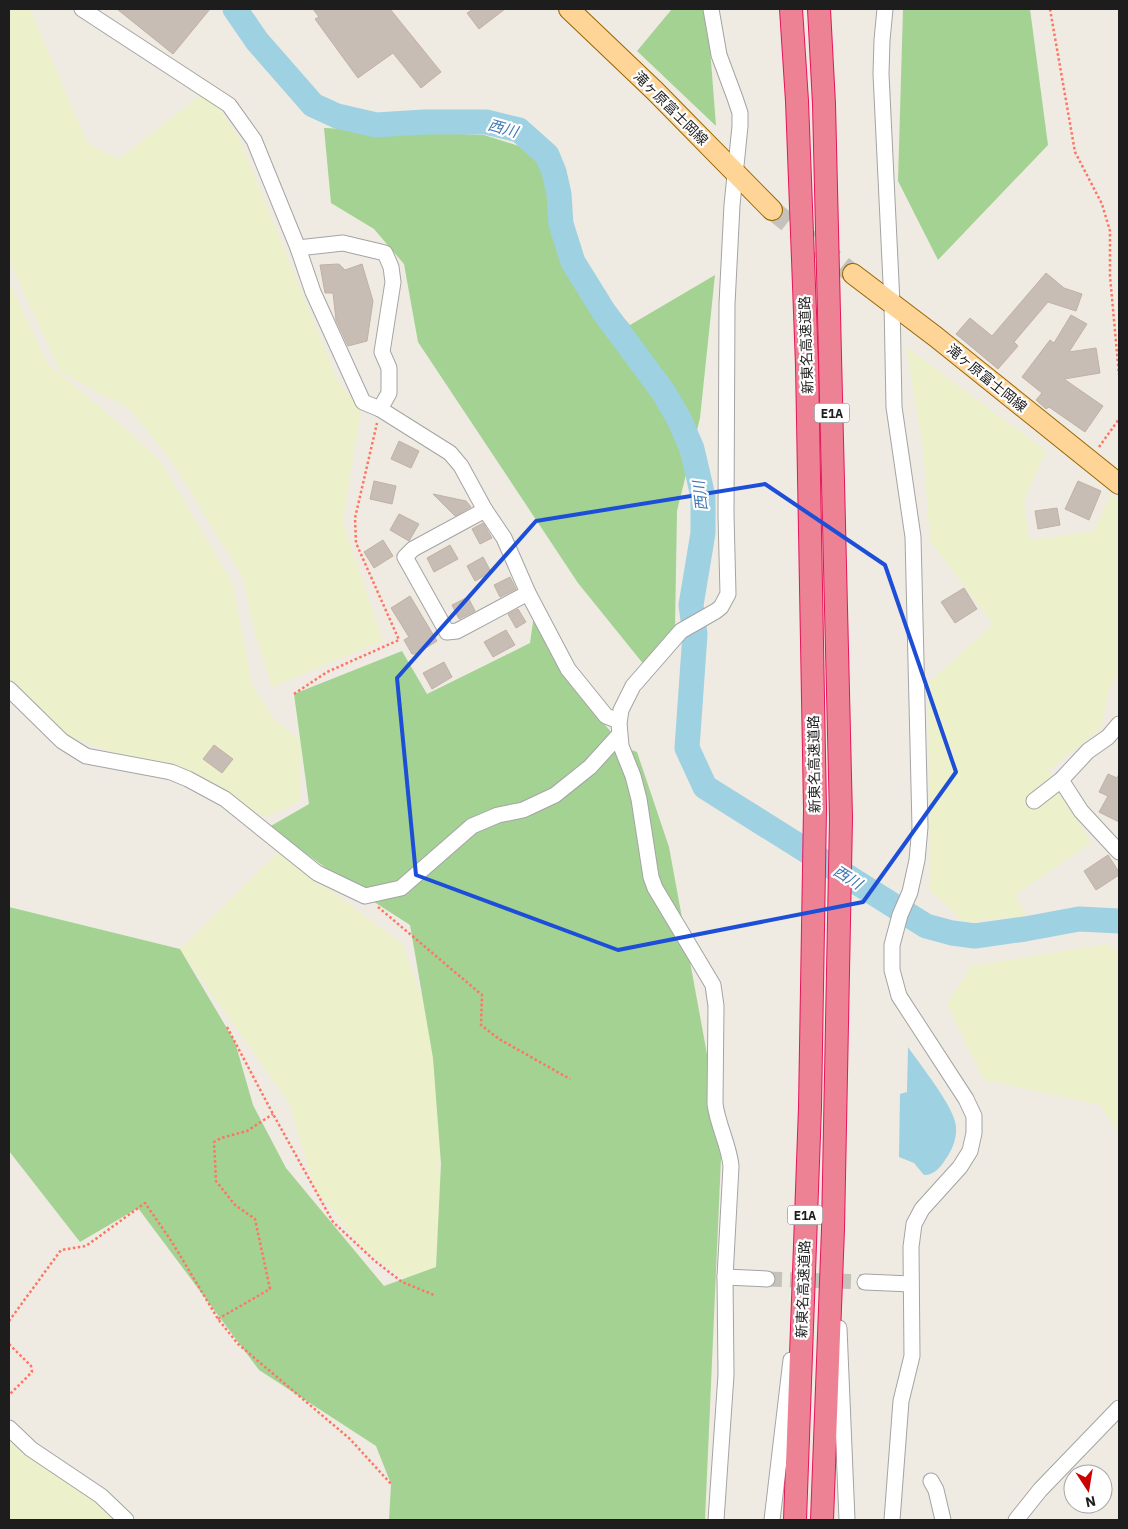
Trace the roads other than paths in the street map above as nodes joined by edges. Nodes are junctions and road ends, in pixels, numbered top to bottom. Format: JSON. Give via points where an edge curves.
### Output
{"nodes":[{"id":1,"x":82,"y":9,"type":"edge"},
{"id":2,"x":569,"y":9,"type":"edge"},
{"id":3,"x":711,"y":9,"type":"edge"},
{"id":4,"x":791,"y":9,"type":"edge"},
{"id":5,"x":819,"y":9,"type":"edge"},
{"id":6,"x":885,"y":9,"type":"edge"},
{"id":7,"x":735,"y":173,"type":"junction"},
{"id":8,"x":772,"y":210,"type":"tunnel mouth"},
{"id":9,"x":298,"y":248,"type":"junction"},
{"id":10,"x":854,"y":274,"type":"tunnel mouth"},
{"id":11,"x":892,"y":303,"type":"junction"},
{"id":12,"x":380,"y":409,"type":"junction"},
{"id":13,"x":1119,"y":484,"type":"edge"},
{"id":14,"x":485,"y":510,"type":"junction"},
{"id":15,"x":528,"y":593,"type":"junction"},
{"id":16,"x":9,"y":689,"type":"edge"},
{"id":17,"x":1119,"y":724,"type":"edge"},
{"id":18,"x":619,"y":728,"type":"junction"},
{"id":19,"x":1061,"y":780,"type":"junction"},
{"id":20,"x":1034,"y":801,"type":"dead end"},
{"id":21,"x":1119,"y":852,"type":"edge"},
{"id":22,"x":833,"y":1229,"type":"junction"},
{"id":23,"x":804,"y":1262,"type":"junction"},
{"id":24,"x":726,"y":1277,"type":"junction"},
{"id":25,"x":767,"y":1279,"type":"tunnel mouth"},
{"id":26,"x":865,"y":1282,"type":"tunnel mouth"},
{"id":27,"x":911,"y":1284,"type":"junction"},
{"id":28,"x":1119,"y":1408,"type":"edge"},
{"id":29,"x":9,"y":1428,"type":"edge"},
{"id":30,"x":931,"y":1480,"type":"dead end"},
{"id":31,"x":126,"y":1520,"type":"edge"},
{"id":32,"x":716,"y":1520,"type":"edge"},
{"id":33,"x":772,"y":1520,"type":"edge"},
{"id":34,"x":795,"y":1520,"type":"edge"},
{"id":35,"x":822,"y":1520,"type":"edge"},
{"id":36,"x":847,"y":1520,"type":"edge"},
{"id":37,"x":892,"y":1520,"type":"edge"},
{"id":38,"x":943,"y":1520,"type":"edge"},
{"id":39,"x":1016,"y":1520,"type":"edge"}],
"edges":[{"from":1,"to":9,"type":"street","via":[[229,105],[254,140]]},
{"from":2,"to":7,"type":"main road","name":"滝ヶ原富士岡線"},
{"from":3,"to":7,"type":"street","via":[[719,55],[740,113]]},
{"from":4,"to":23,"type":"highway","name":"新東名高速道路","number":"E1A","via":[[807,365],[815,809]]},
{"from":5,"to":22,"type":"highway","name":"新東名高速道路","number":"E1A","via":[[841,818]]},
{"from":6,"to":11,"type":"street","via":[[881,74]]},
{"from":7,"to":8,"type":"main road","name":"滝ヶ原富士岡線"},
{"from":7,"to":18,"type":"street","via":[[728,304],[728,594],[721,607],[680,631],[633,686],[623,704]]},
{"from":9,"to":12,"type":"street","via":[[313,292],[363,402]]},
{"from":9,"to":12,"type":"street","via":[[343,242],[385,253],[393,282],[382,352],[389,368],[389,393]]},
{"from":10,"to":11,"type":"main road","name":"滝ヶ原富士岡線"},
{"from":11,"to":13,"type":"main road","name":"滝ヶ原富士岡線"},
{"from":11,"to":27,"type":"street","via":[[894,407],[913,537],[920,827],[910,892],[892,945],[892,970],[899,996],[974,1116],[970,1151],[922,1209],[914,1224]]},
{"from":12,"to":14,"type":"street","via":[[450,454],[461,466]]},
{"from":14,"to":15,"type":"street","via":[[504,538]]},
{"from":14,"to":15,"type":"street","via":[[404,556],[447,632],[457,631]]},
{"from":15,"to":18,"type":"street","via":[[568,669]]},
{"from":16,"to":18,"type":"street","via":[[62,741],[86,756],[172,772],[188,779],[225,799],[318,873],[365,896],[401,888],[472,826],[498,815],[523,810],[555,795],[590,767]]},
{"from":17,"to":19,"type":"street"},
{"from":18,"to":24,"type":"street","via":[[621,746],[637,788],[648,865],[655,888],[710,977],[716,995],[715,1104],[731,1166]]},
{"from":19,"to":20,"type":"street"},
{"from":19,"to":21,"type":"street","via":[[1081,811]]},
{"from":22,"to":35,"type":"highway","name":"新東名高速道路","number":"E1A"},
{"from":22,"to":36,"type":"street"},
{"from":23,"to":33,"type":"street"},
{"from":23,"to":34,"type":"highway","name":"新東名高速道路","number":"E1A"},
{"from":24,"to":25,"type":"street"},
{"from":24,"to":32,"type":"street","via":[[726,1375]]},
{"from":26,"to":27,"type":"street"},
{"from":27,"to":37,"type":"street","via":[[912,1356],[901,1402]]},
{"from":28,"to":39,"type":"street","via":[[1040,1490]]},
{"from":29,"to":31,"type":"street","via":[[31,1449],[101,1496]]},
{"from":30,"to":38,"type":"street"}]}
